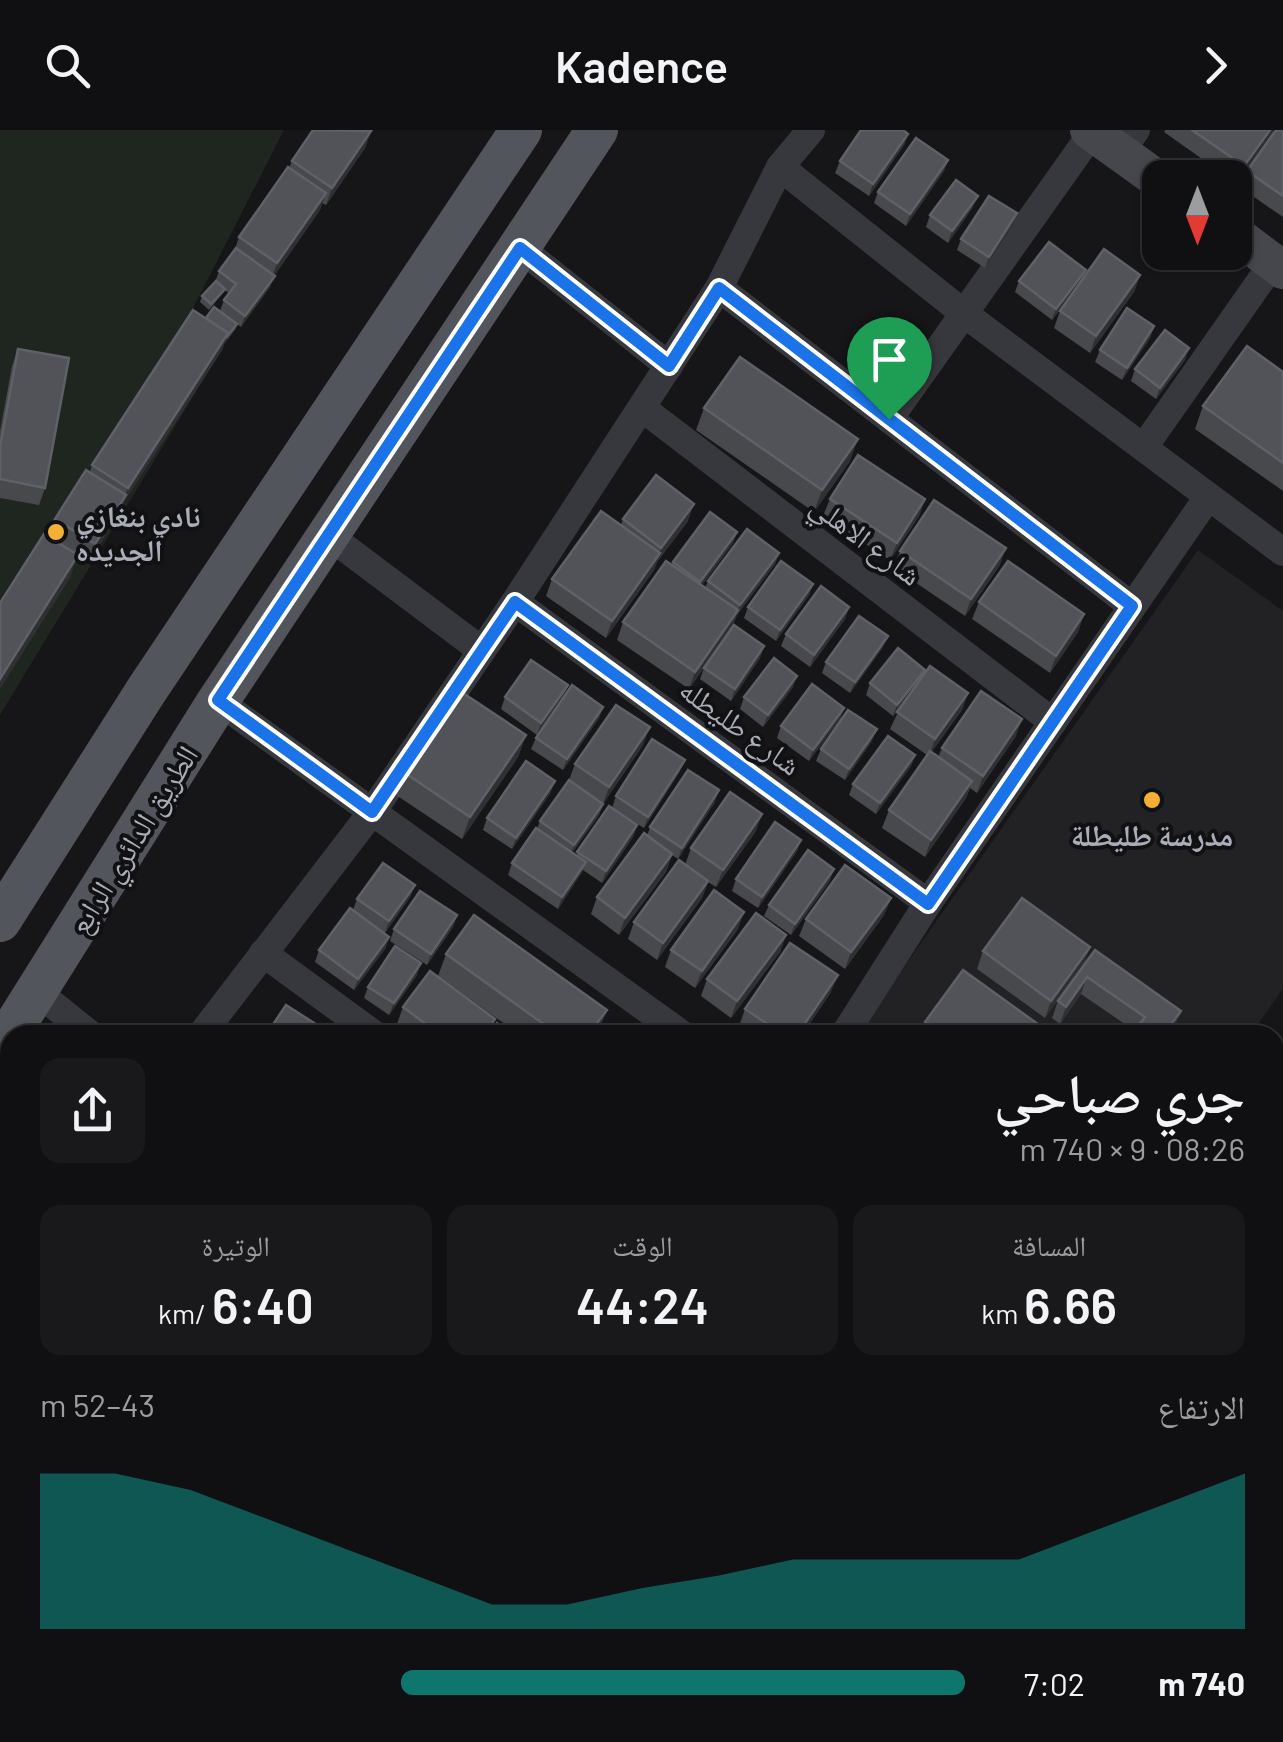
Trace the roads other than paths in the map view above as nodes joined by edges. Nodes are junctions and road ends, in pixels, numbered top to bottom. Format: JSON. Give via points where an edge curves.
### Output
{"nodes":[{"id":1,"x":521,"y":130,"type":"edge"},
{"id":2,"x":597,"y":130,"type":"edge"},
{"id":3,"x":810,"y":130,"type":"edge"},
{"id":4,"x":1109,"y":136,"type":"edge"},
{"id":5,"x":1142,"y":164,"type":"edge"},
{"id":6,"x":780,"y":168,"type":"junction"},
{"id":7,"x":1252,"y":247,"type":"edge"},
{"id":8,"x":520,"y":248,"type":"junction"},
{"id":9,"x":1278,"y":266,"type":"edge"},
{"id":10,"x":719,"y":288,"type":"junction"},
{"id":11,"x":966,"y":315,"type":"junction"},
{"id":12,"x":669,"y":366,"type":"junction"},
{"id":13,"x":642,"y":408,"type":"junction"},
{"id":14,"x":889,"y":419,"type":"junction"},
{"id":15,"x":1144,"y":447,"type":"junction"},
{"id":16,"x":1208,"y":497,"type":"junction"},
{"id":17,"x":328,"y":535,"type":"junction"},
{"id":18,"x":1283,"y":552,"type":"edge"},
{"id":19,"x":515,"y":602,"type":"junction"},
{"id":20,"x":1132,"y":606,"type":"junction"},
{"id":21,"x":481,"y":650,"type":"junction"},
{"id":22,"x":218,"y":700,"type":"junction"},
{"id":23,"x":1053,"y":722,"type":"junction"},
{"id":24,"x":372,"y":812,"type":"junction"},
{"id":25,"x":928,"y":904,"type":"junction"},
{"id":26,"x":0,"y":921,"type":"edge"},
{"id":27,"x":262,"y":953,"type":"junction"},
{"id":28,"x":36,"y":991,"type":"junction"},
{"id":29,"x":15,"y":1025,"type":"edge"},
{"id":30,"x":78,"y":1025,"type":"edge"},
{"id":31,"x":208,"y":1025,"type":"edge"},
{"id":32,"x":360,"y":1025,"type":"edge"},
{"id":33,"x":668,"y":1025,"type":"edge"},
{"id":34,"x":850,"y":1025,"type":"edge"}],
"edges":[{"from":1,"to":26,"type":"main road"},
{"from":2,"to":8,"type":"main road","name":"الطريق الدائري الرابع"},
{"from":3,"to":6,"type":"street"},
{"from":4,"to":5,"type":"main road"},
{"from":4,"to":11,"type":"street"},
{"from":6,"to":10,"type":"street"},
{"from":6,"to":11,"type":"street"},
{"from":7,"to":9,"type":"main road"},
{"from":8,"to":12,"type":"street"},
{"from":8,"to":17,"type":"main road","name":"الطريق الدائري الرابع"},
{"from":9,"to":15,"type":"street"},
{"from":10,"to":12,"type":"street"},
{"from":10,"to":14,"type":"street"},
{"from":11,"to":14,"type":"street"},
{"from":11,"to":15,"type":"street"},
{"from":12,"to":13,"type":"street"},
{"from":13,"to":19,"type":"street"},
{"from":13,"to":23,"type":"street","name":"شارع الاهلي"},
{"from":14,"to":20,"type":"street"},
{"from":15,"to":16,"type":"street"},
{"from":16,"to":18,"type":"street"},
{"from":16,"to":20,"type":"street"},
{"from":17,"to":21,"type":"street"},
{"from":17,"to":22,"type":"main road","name":"الطريق الدائري الرابع"},
{"from":19,"to":21,"type":"street"},
{"from":19,"to":25,"type":"street","name":"شارع طليطله"},
{"from":20,"to":23,"type":"street"},
{"from":21,"to":24,"type":"street"},
{"from":22,"to":24,"type":"street"},
{"from":22,"to":28,"type":"main road","name":"الطريق الدائري الرابع"},
{"from":23,"to":25,"type":"street"},
{"from":24,"to":27,"type":"street"},
{"from":24,"to":33,"type":"street"},
{"from":25,"to":34,"type":"street"},
{"from":27,"to":31,"type":"street"},
{"from":27,"to":32,"type":"street"},
{"from":28,"to":29,"type":"main road","name":"الطريق الدائري الرابع"},
{"from":28,"to":30,"type":"street"}]}
